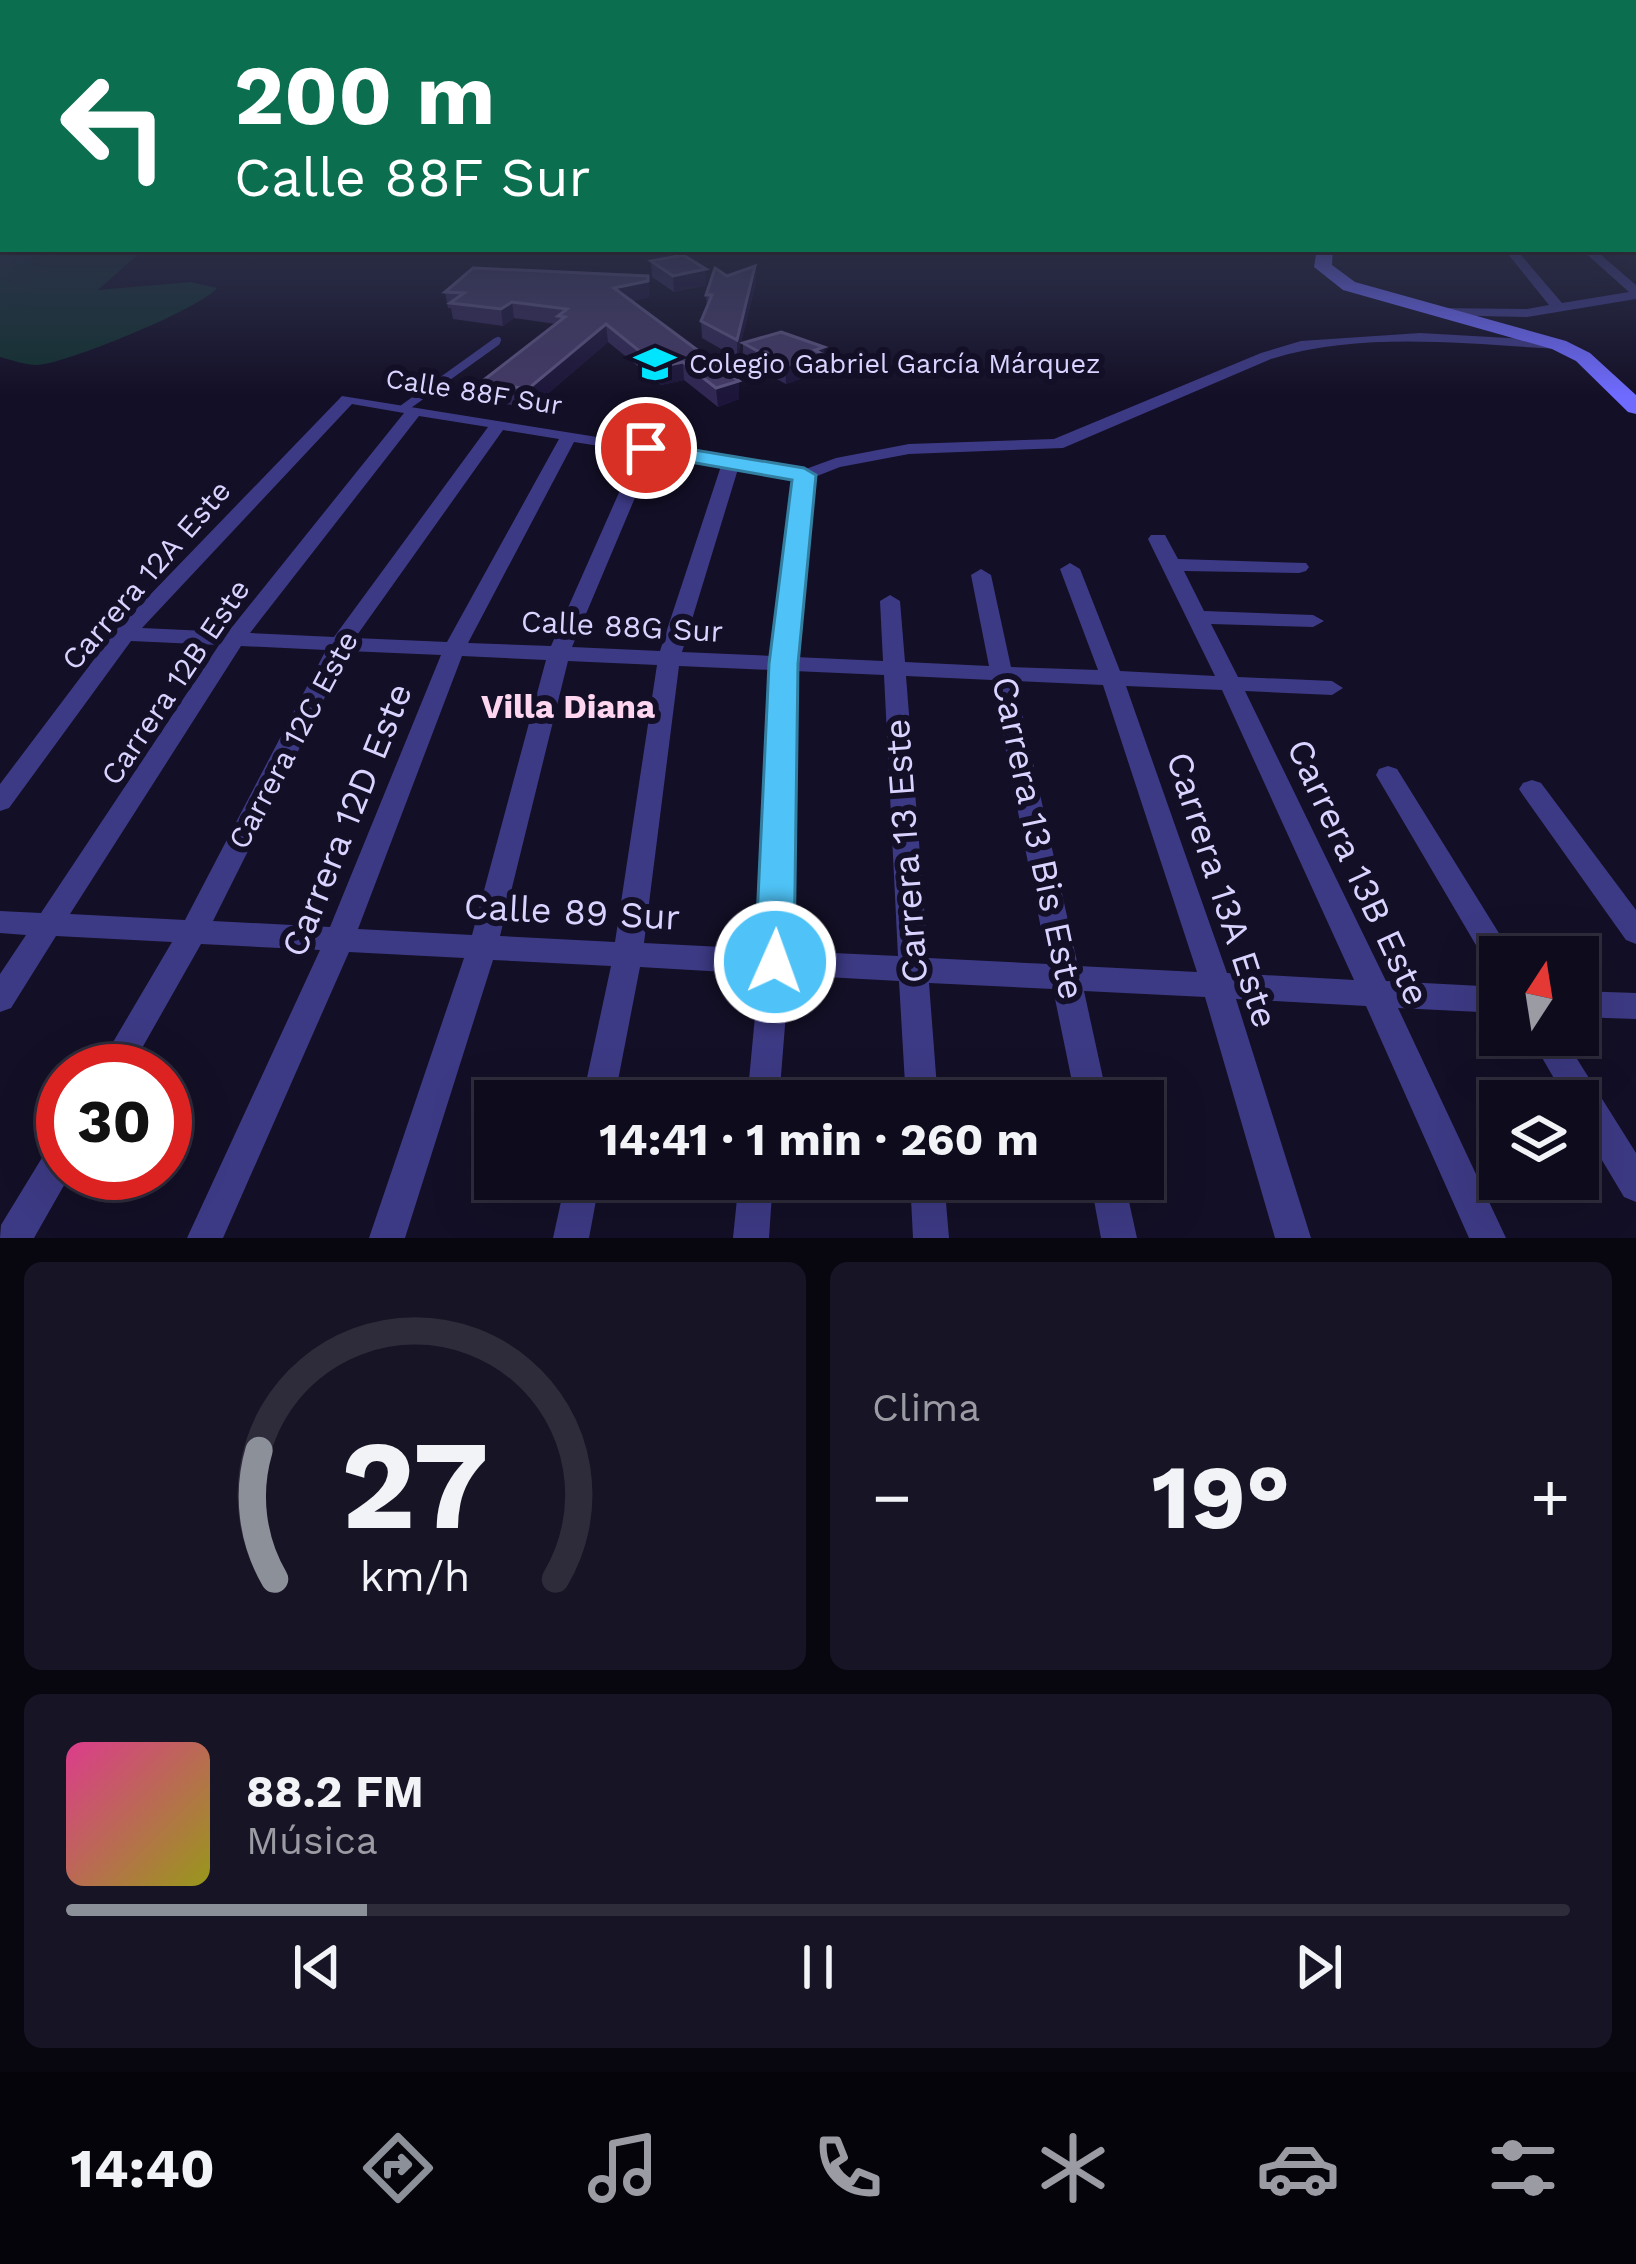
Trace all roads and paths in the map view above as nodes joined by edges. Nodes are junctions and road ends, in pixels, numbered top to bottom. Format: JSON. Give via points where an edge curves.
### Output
{"nodes":[{"id":1,"x":1345,"y":281,"type":"edge"},
{"id":2,"x":1536,"y":281,"type":"edge"},
{"id":3,"x":1636,"y":294,"type":"edge"},
{"id":4,"x":1560,"y":310,"type":"junction"},
{"id":5,"x":1433,"y":312,"type":"junction"},
{"id":6,"x":498,"y":340,"type":"dead end"},
{"id":7,"x":1559,"y":345,"type":"junction"},
{"id":8,"x":348,"y":399,"type":"joint"},
{"id":9,"x":1636,"y":407,"type":"edge"},
{"id":10,"x":410,"y":409,"type":"junction"},
{"id":11,"x":499,"y":424,"type":"junction"},
{"id":12,"x":569,"y":436,"type":"junction"},
{"id":13,"x":646,"y":448,"type":"junction"},
{"id":14,"x":730,"y":463,"type":"junction"},
{"id":15,"x":804,"y":475,"type":"junction"},
{"id":16,"x":1158,"y":538,"type":"dead end"},
{"id":17,"x":1170,"y":565,"type":"junction"},
{"id":18,"x":1299,"y":567,"type":"dead end"},
{"id":19,"x":1070,"y":569,"type":"dead end"},
{"id":20,"x":981,"y":575,"type":"dead end"},
{"id":21,"x":890,"y":601,"type":"dead end"},
{"id":22,"x":1195,"y":617,"type":"junction"},
{"id":23,"x":1313,"y":621,"type":"dead end"},
{"id":24,"x":125,"y":634,"type":"junction"},
{"id":25,"x":234,"y":639,"type":"junction"},
{"id":26,"x":340,"y":644,"type":"junction"},
{"id":27,"x":454,"y":649,"type":"junction"},
{"id":28,"x":559,"y":653,"type":"junction"},
{"id":29,"x":669,"y":658,"type":"junction"},
{"id":30,"x":784,"y":664,"type":"junction"},
{"id":31,"x":894,"y":669,"type":"junction"},
{"id":32,"x":1004,"y":674,"type":"junction"},
{"id":33,"x":1114,"y":679,"type":"junction"},
{"id":34,"x":1227,"y":684,"type":"junction"},
{"id":35,"x":1332,"y":688,"type":"dead end"},
{"id":36,"x":1388,"y":775,"type":"dead end"},
{"id":37,"x":1532,"y":789,"type":"dead end"},
{"id":38,"x":0,"y":802,"type":"edge"},
{"id":39,"x":0,"y":922,"type":"edge"},
{"id":40,"x":52,"y":925,"type":"junction"},
{"id":41,"x":193,"y":932,"type":"junction"},
{"id":42,"x":1636,"y":932,"type":"edge"},
{"id":43,"x":1485,"y":936,"type":"edge"},
{"id":44,"x":340,"y":939,"type":"junction"},
{"id":45,"x":483,"y":946,"type":"junction"},
{"id":46,"x":628,"y":954,"type":"junction"},
{"id":47,"x":775,"y":962,"type":"junction"},
{"id":48,"x":914,"y":969,"type":"junction"},
{"id":49,"x":1068,"y":977,"type":"junction"},
{"id":50,"x":1218,"y":984,"type":"junction"},
{"id":51,"x":1376,"y":993,"type":"junction"},
{"id":52,"x":0,"y":999,"type":"edge"},
{"id":53,"x":1479,"y":999,"type":"edge"},
{"id":54,"x":1599,"y":1005,"type":"edge"},
{"id":55,"x":1636,"y":1006,"type":"edge"},
{"id":56,"x":128,"y":1044,"type":"edge"},
{"id":57,"x":1558,"y":1056,"type":"edge"},
{"id":58,"x":602,"y":1080,"type":"edge"},
{"id":59,"x":765,"y":1080,"type":"edge"},
{"id":60,"x":921,"y":1080,"type":"edge"},
{"id":61,"x":1088,"y":1080,"type":"edge"},
{"id":62,"x":1636,"y":1186,"type":"edge"},
{"id":63,"x":36,"y":1200,"type":"edge"},
{"id":64,"x":579,"y":1200,"type":"edge"},
{"id":65,"x":754,"y":1200,"type":"edge"},
{"id":66,"x":928,"y":1200,"type":"edge"},
{"id":67,"x":1111,"y":1200,"type":"edge"},
{"id":68,"x":14,"y":1238,"type":"edge"},
{"id":69,"x":205,"y":1238,"type":"edge"},
{"id":70,"x":387,"y":1238,"type":"edge"},
{"id":71,"x":572,"y":1238,"type":"edge"},
{"id":72,"x":751,"y":1238,"type":"edge"},
{"id":73,"x":931,"y":1238,"type":"edge"},
{"id":74,"x":1119,"y":1238,"type":"edge"},
{"id":75,"x":1293,"y":1238,"type":"edge"},
{"id":76,"x":1488,"y":1238,"type":"edge"}],
"edges":[{"from":1,"to":5,"type":"main road"},
{"from":2,"to":4,"type":"street"},
{"from":3,"to":4,"type":"street"},
{"from":4,"to":5,"type":"street"},
{"from":5,"to":7,"type":"main road"},
{"from":6,"to":10,"type":"lane"},
{"from":7,"to":9,"type":"main road"},
{"from":7,"to":15,"type":"street","via":[[1420,337],[1306,344],[1057,444],[909,449]]},
{"from":8,"to":10,"type":"street","name":"Calle 88F Sur"},
{"from":8,"to":24,"type":"street","name":"Carrera 12A Este"},
{"from":10,"to":11,"type":"street","name":"Calle 88F Sur"},
{"from":10,"to":25,"type":"street","name":"Carrera 12B Este"},
{"from":11,"to":12,"type":"street","name":"Calle 88F Sur"},
{"from":11,"to":26,"type":"street","name":"Carrera 12C Este"},
{"from":12,"to":13,"type":"street","name":"Calle 88F Sur"},
{"from":12,"to":27,"type":"street","name":"Carrera 12D Este"},
{"from":13,"to":14,"type":"street","name":"Calle 88F Sur"},
{"from":13,"to":28,"type":"street"},
{"from":14,"to":15,"type":"street","name":"Calle 88F Sur"},
{"from":14,"to":29,"type":"street"},
{"from":15,"to":30,"type":"street"},
{"from":16,"to":17,"type":"street","name":"Carrera 13B Este"},
{"from":17,"to":18,"type":"street"},
{"from":17,"to":22,"type":"street","name":"Carrera 13B Este"},
{"from":19,"to":33,"type":"street","name":"Carrera 13A Este"},
{"from":20,"to":32,"type":"street","name":"Carrera 13 Bis Este"},
{"from":21,"to":31,"type":"street","name":"Carrera 13 Este"},
{"from":22,"to":23,"type":"street"},
{"from":22,"to":34,"type":"street","name":"Carrera 13B Este"},
{"from":24,"to":25,"type":"street","name":"Calle 88G Sur"},
{"from":24,"to":38,"type":"street","name":"Carrera 12A Este"},
{"from":25,"to":26,"type":"street","name":"Calle 88G Sur"},
{"from":25,"to":40,"type":"street","name":"Carrera 12B Este"},
{"from":26,"to":27,"type":"street","name":"Calle 88G Sur"},
{"from":26,"to":41,"type":"street","name":"Carrera 12C Este"},
{"from":27,"to":28,"type":"street","name":"Calle 88G Sur"},
{"from":27,"to":44,"type":"street","name":"Carrera 12D Este"},
{"from":28,"to":29,"type":"street","name":"Calle 88G Sur"},
{"from":28,"to":45,"type":"street"},
{"from":29,"to":30,"type":"street","name":"Calle 88G Sur"},
{"from":29,"to":46,"type":"street"},
{"from":30,"to":31,"type":"street","name":"Calle 88G Sur"},
{"from":30,"to":47,"type":"street"},
{"from":31,"to":32,"type":"street","name":"Calle 88G Sur"},
{"from":31,"to":48,"type":"street","name":"Carrera 13 Este"},
{"from":32,"to":33,"type":"street","name":"Calle 88G Sur"},
{"from":32,"to":49,"type":"street","name":"Carrera 13 Bis Este"},
{"from":33,"to":34,"type":"street","name":"Calle 88G Sur"},
{"from":33,"to":50,"type":"street","name":"Carrera 13A Este"},
{"from":34,"to":35,"type":"street","name":"Calle 88G Sur"},
{"from":34,"to":51,"type":"street","name":"Carrera 13B Este"},
{"from":36,"to":43,"type":"street"},
{"from":37,"to":42,"type":"street"},
{"from":39,"to":40,"type":"street","name":"Calle 89 Sur"},
{"from":40,"to":41,"type":"street","name":"Calle 89 Sur"},
{"from":40,"to":52,"type":"street","name":"Carrera 12B Este"},
{"from":41,"to":44,"type":"street","name":"Calle 89 Sur"},
{"from":41,"to":56,"type":"street","name":"Carrera 12C Este"},
{"from":44,"to":45,"type":"street","name":"Calle 89 Sur"},
{"from":44,"to":69,"type":"street","name":"Carrera 12D Este"},
{"from":45,"to":46,"type":"street","name":"Calle 89 Sur"},
{"from":45,"to":70,"type":"street"},
{"from":46,"to":47,"type":"street","name":"Calle 89 Sur"},
{"from":46,"to":58,"type":"street"},
{"from":47,"to":48,"type":"street","name":"Calle 89 Sur"},
{"from":47,"to":59,"type":"street"},
{"from":48,"to":49,"type":"street","name":"Calle 89 Sur"},
{"from":48,"to":60,"type":"street","name":"Carrera 13 Este"},
{"from":49,"to":50,"type":"street","name":"Calle 89 Sur"},
{"from":49,"to":61,"type":"street","name":"Carrera 13 Bis Este"},
{"from":50,"to":51,"type":"street","name":"Calle 89 Sur"},
{"from":50,"to":75,"type":"street","name":"Carrera 13A Este"},
{"from":51,"to":53,"type":"street","name":"Calle 89 Sur"},
{"from":51,"to":76,"type":"street","name":"Carrera 13B Este"},
{"from":54,"to":55,"type":"street"},
{"from":57,"to":62,"type":"street"},
{"from":63,"to":68,"type":"street"},
{"from":64,"to":71,"type":"street"},
{"from":65,"to":72,"type":"street"},
{"from":66,"to":73,"type":"street"},
{"from":67,"to":74,"type":"street"}]}
